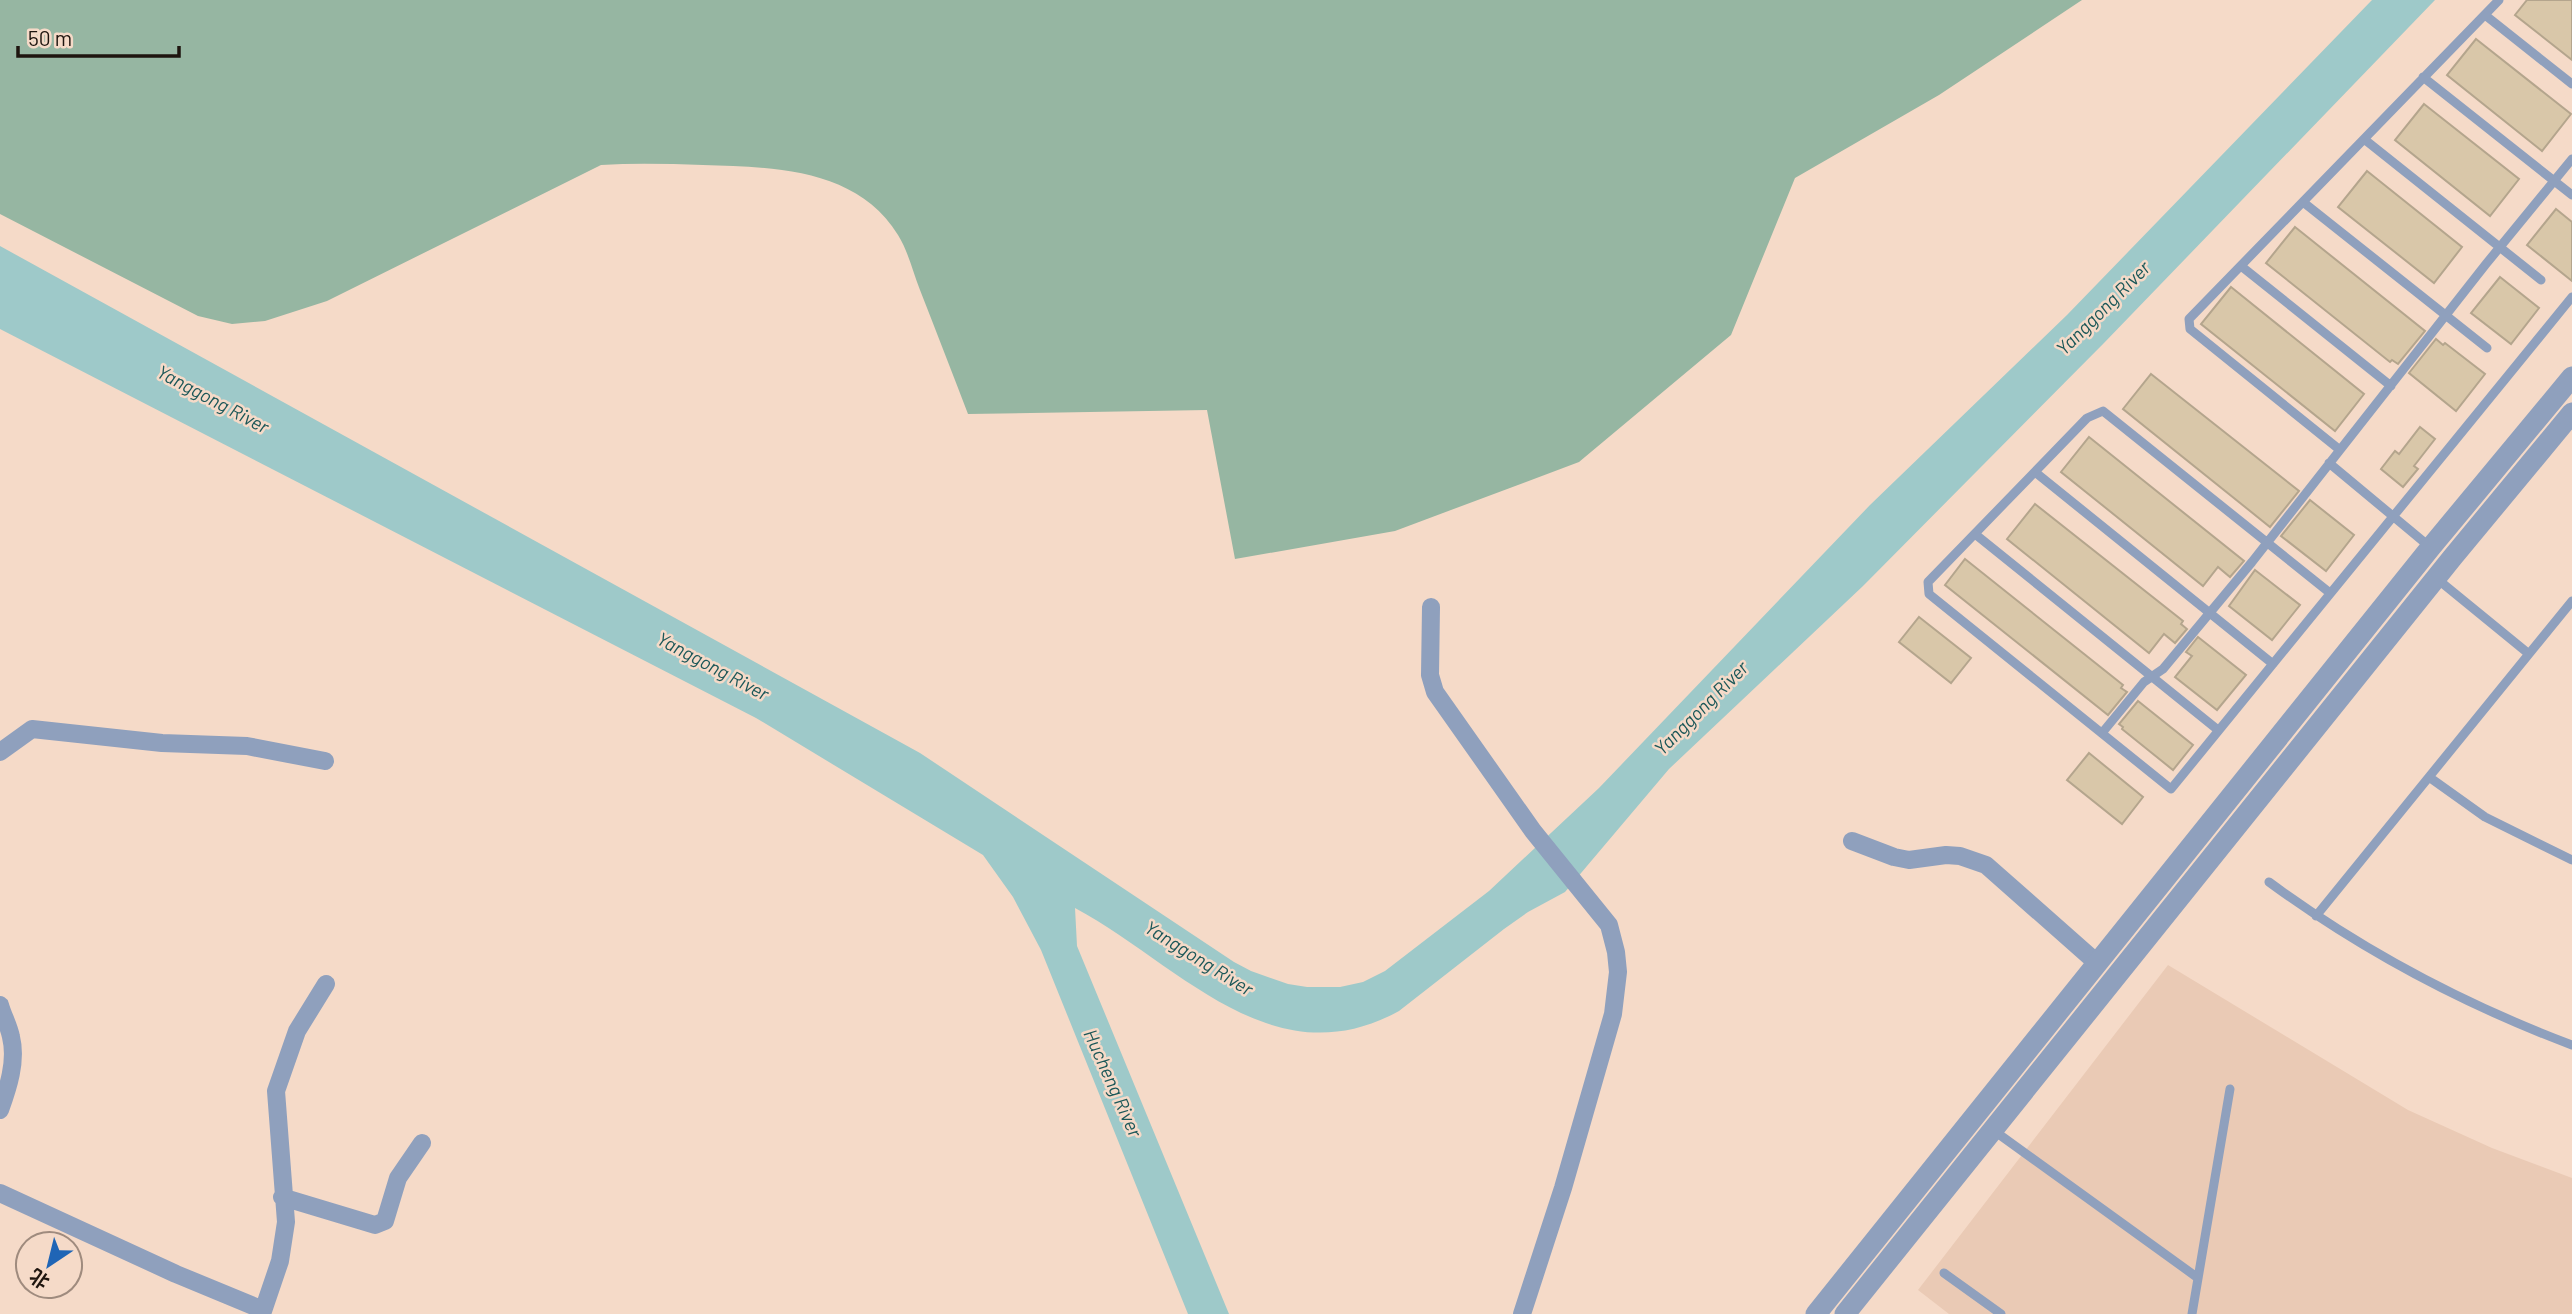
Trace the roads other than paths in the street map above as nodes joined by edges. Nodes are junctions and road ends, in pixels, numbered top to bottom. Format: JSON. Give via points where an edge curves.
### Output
{"nodes":[{"id":1,"x":2499,"y":0,"type":"edge"},
{"id":2,"x":2485,"y":15,"type":"junction"},
{"id":3,"x":2424,"y":77,"type":"junction"},
{"id":4,"x":2572,"y":84,"type":"edge"},
{"id":5,"x":2364,"y":139,"type":"junction"},
{"id":6,"x":2572,"y":159,"type":"edge"},
{"id":7,"x":2554,"y":181,"type":"junction"},
{"id":8,"x":2572,"y":195,"type":"edge"},
{"id":9,"x":2303,"y":202,"type":"junction"},
{"id":10,"x":2500,"y":247,"type":"junction"},
{"id":11,"x":2241,"y":266,"type":"junction"},
{"id":12,"x":2541,"y":280,"type":"dead end"},
{"id":13,"x":2572,"y":297,"type":"edge"},
{"id":14,"x":2446,"y":316,"type":"junction"},
{"id":15,"x":2487,"y":348,"type":"dead end"},
{"id":16,"x":2572,"y":377,"type":"edge"},
{"id":17,"x":2391,"y":386,"type":"junction"},
{"id":18,"x":2572,"y":413,"type":"edge"},
{"id":19,"x":2340,"y":450,"type":"junction"},
{"id":20,"x":2329,"y":463,"type":"junction"},
{"id":21,"x":2035,"y":472,"type":"junction"},
{"id":22,"x":2393,"y":516,"type":"junction"},
{"id":23,"x":1975,"y":534,"type":"junction"},
{"id":24,"x":2267,"y":542,"type":"junction"},
{"id":25,"x":2431,"y":547,"type":"junction"},
{"id":26,"x":2436,"y":578,"type":"junction"},
{"id":27,"x":2330,"y":593,"type":"junction"},
{"id":28,"x":2572,"y":601,"type":"edge"},
{"id":29,"x":1431,"y":607,"type":"dead end"},
{"id":30,"x":2210,"y":613,"type":"junction"},
{"id":31,"x":2529,"y":654,"type":"junction"},
{"id":32,"x":2273,"y":664,"type":"junction"},
{"id":33,"x":2152,"y":677,"type":"junction"},
{"id":34,"x":2218,"y":730,"type":"junction"},
{"id":35,"x":2102,"y":733,"type":"junction"},
{"id":36,"x":0,"y":752,"type":"edge"},
{"id":37,"x":325,"y":761,"type":"dead end"},
{"id":38,"x":2429,"y":776,"type":"junction"},
{"id":39,"x":1852,"y":841,"type":"dead end"},
{"id":40,"x":2572,"y":860,"type":"edge"},
{"id":41,"x":2269,"y":883,"type":"dead end"},
{"id":42,"x":2316,"y":916,"type":"junction"},
{"id":43,"x":2097,"y":963,"type":"junction"},
{"id":44,"x":326,"y":984,"type":"dead end"},
{"id":45,"x":0,"y":1005,"type":"edge"},
{"id":46,"x":2572,"y":1045,"type":"edge"},
{"id":47,"x":2230,"y":1089,"type":"dead end"},
{"id":48,"x":0,"y":1110,"type":"edge"},
{"id":49,"x":1993,"y":1130,"type":"junction"},
{"id":50,"x":422,"y":1143,"type":"dead end"},
{"id":51,"x":0,"y":1193,"type":"edge"},
{"id":52,"x":282,"y":1197,"type":"junction"},
{"id":53,"x":1944,"y":1273,"type":"dead end"},
{"id":54,"x":2198,"y":1279,"type":"junction"},
{"id":55,"x":262,"y":1312,"type":"edge"},
{"id":56,"x":1522,"y":1314,"type":"edge"},
{"id":57,"x":1816,"y":1314,"type":"edge"},
{"id":58,"x":1845,"y":1314,"type":"edge"},
{"id":59,"x":2001,"y":1314,"type":"edge"},
{"id":60,"x":2192,"y":1314,"type":"edge"}],
"edges":[{"from":1,"to":2,"type":"lane"},
{"from":2,"to":3,"type":"lane"},
{"from":2,"to":4,"type":"lane"},
{"from":3,"to":5,"type":"lane"},
{"from":3,"to":7,"type":"lane"},
{"from":5,"to":9,"type":"lane"},
{"from":5,"to":10,"type":"lane"},
{"from":6,"to":7,"type":"lane"},
{"from":7,"to":8,"type":"lane"},
{"from":7,"to":10,"type":"lane"},
{"from":9,"to":11,"type":"lane"},
{"from":9,"to":14,"type":"lane"},
{"from":10,"to":12,"type":"lane"},
{"from":10,"to":14,"type":"lane"},
{"from":11,"to":17,"type":"lane"},
{"from":11,"to":19,"type":"lane","via":[[2189,319],[2190,328]]},
{"from":13,"to":22,"type":"lane"},
{"from":14,"to":15,"type":"lane"},
{"from":14,"to":17,"type":"lane"},
{"from":16,"to":25,"type":"street"},
{"from":17,"to":19,"type":"lane"},
{"from":18,"to":26,"type":"street"},
{"from":19,"to":20,"type":"lane"},
{"from":20,"to":22,"type":"lane"},
{"from":20,"to":24,"type":"lane"},
{"from":21,"to":23,"type":"lane"},
{"from":21,"to":24,"type":"lane","via":[[2087,418],[2103,411]]},
{"from":21,"to":30,"type":"lane"},
{"from":22,"to":25,"type":"lane"},
{"from":22,"to":27,"type":"lane"},
{"from":23,"to":33,"type":"lane"},
{"from":23,"to":35,"type":"lane","via":[[1928,582],[1929,594]]},
{"from":24,"to":27,"type":"lane"},
{"from":24,"to":30,"type":"lane"},
{"from":25,"to":43,"type":"street"},
{"from":26,"to":31,"type":"lane"},
{"from":26,"to":49,"type":"street"},
{"from":27,"to":32,"type":"lane"},
{"from":28,"to":31,"type":"lane"},
{"from":29,"to":56,"type":"street","via":[[1430,675],[1435,692],[1533,831],[1609,925],[1616,951],[1617,993],[1563,1188]]},
{"from":30,"to":32,"type":"lane"},
{"from":30,"to":33,"type":"lane"},
{"from":31,"to":38,"type":"lane"},
{"from":32,"to":34,"type":"lane"},
{"from":33,"to":34,"type":"lane"},
{"from":33,"to":35,"type":"lane"},
{"from":34,"to":35,"type":"lane","via":[[2171,789]]},
{"from":36,"to":37,"type":"street","via":[[32,729],[162,743],[247,746]]},
{"from":38,"to":40,"type":"lane","via":[[2485,817]]},
{"from":38,"to":42,"type":"lane"},
{"from":39,"to":43,"type":"street","via":[[1909,860],[1946,855],[1986,865]]},
{"from":41,"to":42,"type":"lane"},
{"from":42,"to":46,"type":"lane","via":[[2439,988]]},
{"from":43,"to":57,"type":"street"},
{"from":44,"to":52,"type":"street","via":[[297,1031],[276,1091]]},
{"from":45,"to":48,"type":"street","via":[[12,1041],[12,1063]]},
{"from":47,"to":54,"type":"lane"},
{"from":49,"to":54,"type":"lane"},
{"from":49,"to":58,"type":"street"},
{"from":50,"to":52,"type":"street","via":[[398,1178],[385,1221],[375,1225]]},
{"from":51,"to":55,"type":"street"},
{"from":52,"to":55,"type":"street","via":[[286,1222],[280,1261]]},
{"from":53,"to":59,"type":"lane"},
{"from":54,"to":60,"type":"lane"}]}
